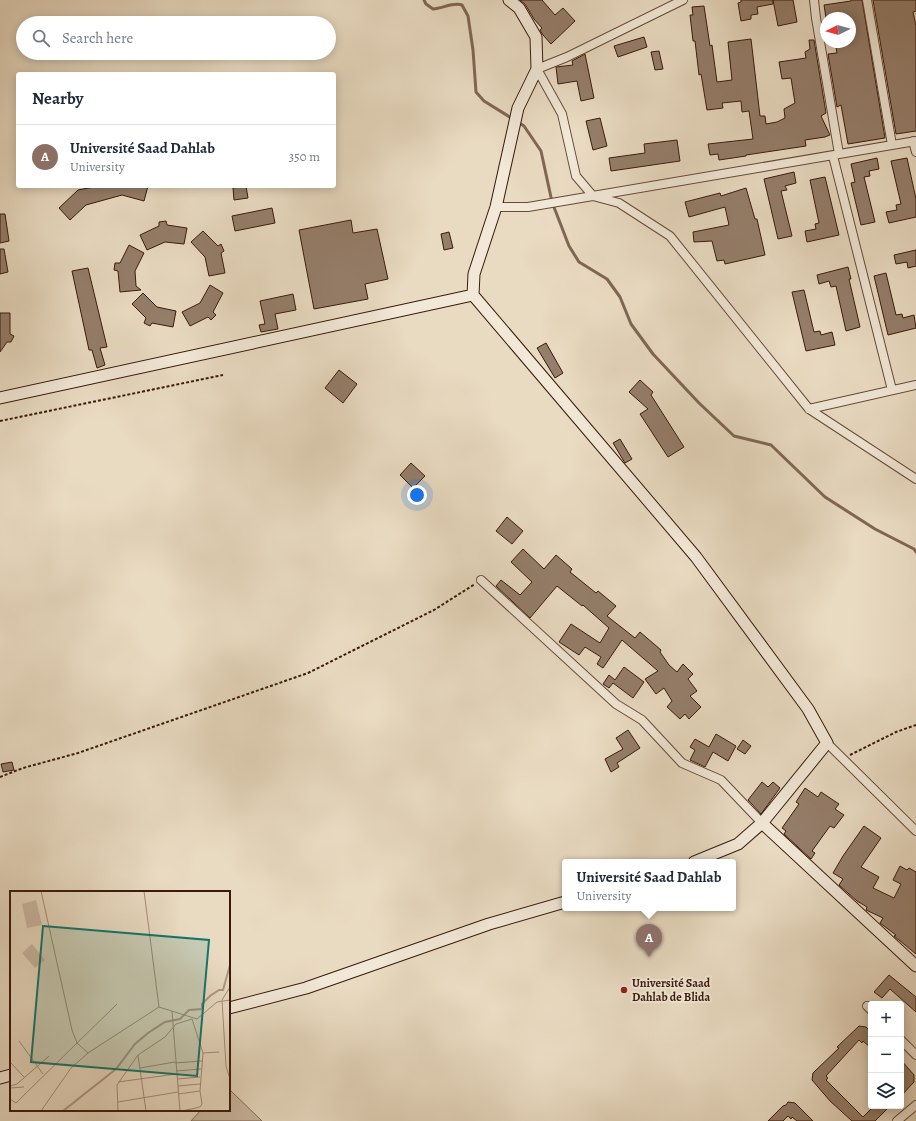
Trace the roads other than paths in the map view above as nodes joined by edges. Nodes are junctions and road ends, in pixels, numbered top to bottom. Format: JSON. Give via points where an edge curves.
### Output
{"nodes":[{"id":1,"x":509,"y":0,"type":"edge"},
{"id":2,"x":683,"y":0,"type":"edge"},
{"id":3,"x":814,"y":0,"type":"edge"},
{"id":4,"x":867,"y":0,"type":"edge"},
{"id":5,"x":537,"y":69,"type":"junction"},
{"id":6,"x":915,"y":141,"type":"edge"},
{"id":7,"x":892,"y":145,"type":"junction"},
{"id":8,"x":916,"y":152,"type":"edge"},
{"id":9,"x":836,"y":155,"type":"junction"},
{"id":10,"x":593,"y":196,"type":"junction"},
{"id":11,"x":496,"y":207,"type":"junction"},
{"id":12,"x":473,"y":295,"type":"junction"},
{"id":13,"x":916,"y":385,"type":"edge"},
{"id":14,"x":892,"y":390,"type":"junction"},
{"id":15,"x":0,"y":398,"type":"edge"},
{"id":16,"x":808,"y":409,"type":"junction"},
{"id":17,"x":916,"y":479,"type":"edge"},
{"id":18,"x":481,"y":580,"type":"road end"},
{"id":19,"x":827,"y":743,"type":"junction"},
{"id":20,"x":762,"y":823,"type":"junction"},
{"id":21,"x":916,"y":831,"type":"edge"},
{"id":22,"x":701,"y":859,"type":"edge"},
{"id":23,"x":562,"y":903,"type":"edge"},
{"id":24,"x":916,"y":966,"type":"edge"},
{"id":25,"x":230,"y":1008,"type":"edge"},
{"id":26,"x":904,"y":1043,"type":"edge"},
{"id":27,"x":916,"y":1055,"type":"edge"},
{"id":28,"x":10,"y":1075,"type":"edge"},
{"id":29,"x":0,"y":1078,"type":"edge"},
{"id":30,"x":916,"y":1105,"type":"edge"},
{"id":31,"x":897,"y":1121,"type":"edge"}],
"edges":[{"from":1,"to":5,"type":"street","via":[[519,8],[536,37]]},
{"from":2,"to":5,"type":"street"},
{"from":3,"to":9,"type":"street"},
{"from":4,"to":7,"type":"street"},
{"from":5,"to":10,"type":"street","via":[[562,114],[576,176]]},
{"from":5,"to":11,"type":"street","via":[[518,108]]},
{"from":6,"to":7,"type":"street"},
{"from":6,"to":8,"type":"street"},
{"from":7,"to":9,"type":"street"},
{"from":9,"to":10,"type":"street"},
{"from":9,"to":14,"type":"street"},
{"from":10,"to":11,"type":"street","via":[[528,207]]},
{"from":10,"to":16,"type":"street","via":[[619,203],[670,236]]},
{"from":11,"to":12,"type":"street","via":[[474,274]]},
{"from":12,"to":15,"type":"street"},
{"from":12,"to":19,"type":"street","via":[[696,557],[808,709]]},
{"from":13,"to":14,"type":"street"},
{"from":14,"to":16,"type":"street"},
{"from":16,"to":17,"type":"street"},
{"from":18,"to":20,"type":"street","via":[[616,704],[642,720],[682,763],[721,780]]},
{"from":19,"to":20,"type":"street"},
{"from":19,"to":21,"type":"street"},
{"from":20,"to":22,"type":"street","via":[[738,844]]},
{"from":20,"to":24,"type":"street"},
{"from":23,"to":25,"type":"street","via":[[489,924],[306,988]]},
{"from":26,"to":27,"type":"street"},
{"from":28,"to":29,"type":"street"},
{"from":30,"to":31,"type":"street"}]}
